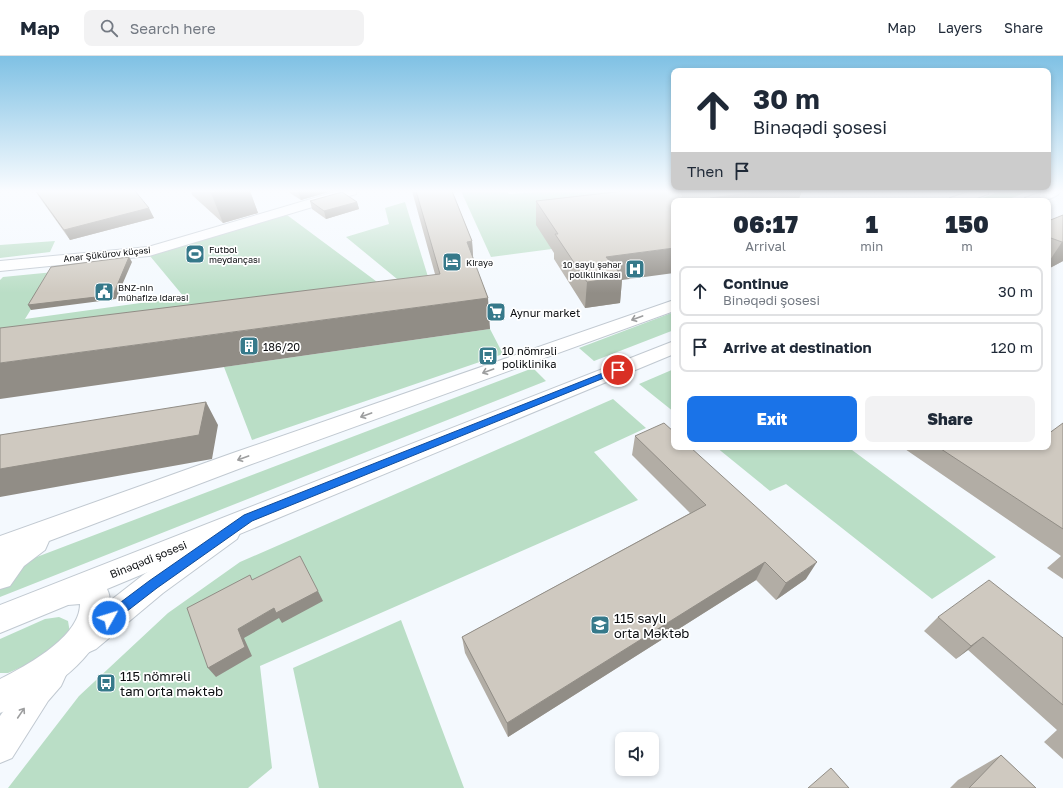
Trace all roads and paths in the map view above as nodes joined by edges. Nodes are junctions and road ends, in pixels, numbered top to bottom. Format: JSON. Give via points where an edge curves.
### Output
{"nodes":[{"id":1,"x":233,"y":225,"type":"edge"},
{"id":2,"x":0,"y":266,"type":"edge"},
{"id":3,"x":671,"y":306,"type":"edge"},
{"id":4,"x":671,"y":348,"type":"edge"},
{"id":5,"x":248,"y":518,"type":"junction"},
{"id":6,"x":55,"y":528,"type":"junction"},
{"id":7,"x":0,"y":548,"type":"edge"},
{"id":8,"x":0,"y":576,"type":"edge"},
{"id":9,"x":57,"y":596,"type":"junction"},
{"id":10,"x":0,"y":619,"type":"edge"},
{"id":11,"x":66,"y":656,"type":"junction"},
{"id":12,"x":7,"y":691,"type":"edge"},
{"id":13,"x":0,"y":746,"type":"edge"}],
"edges":[{"from":1,"to":2,"type":"street","name":"Anar Şükürov küçəsi","via":[[148,250]]},
{"from":3,"to":6,"type":"street","one_way":true},
{"from":4,"to":5,"type":"street","name":"Binəqədi şosesi"},
{"from":5,"to":9,"type":"street","name":"Binəqədi şosesi"},
{"from":5,"to":11,"type":"street","via":[[121,608]]},
{"from":6,"to":7,"type":"street"},
{"from":6,"to":8,"type":"street","via":[[14,558]]},
{"from":9,"to":10,"type":"street","name":"Binəqədi şosesi"},
{"from":9,"to":11,"type":"street","via":[[88,590],[95,594],[97,603],[90,625]]},
{"from":11,"to":12,"type":"street","via":[[43,673]]},
{"from":13,"to":11,"type":"street","one_way":true,"via":[[37,690]]}]}
